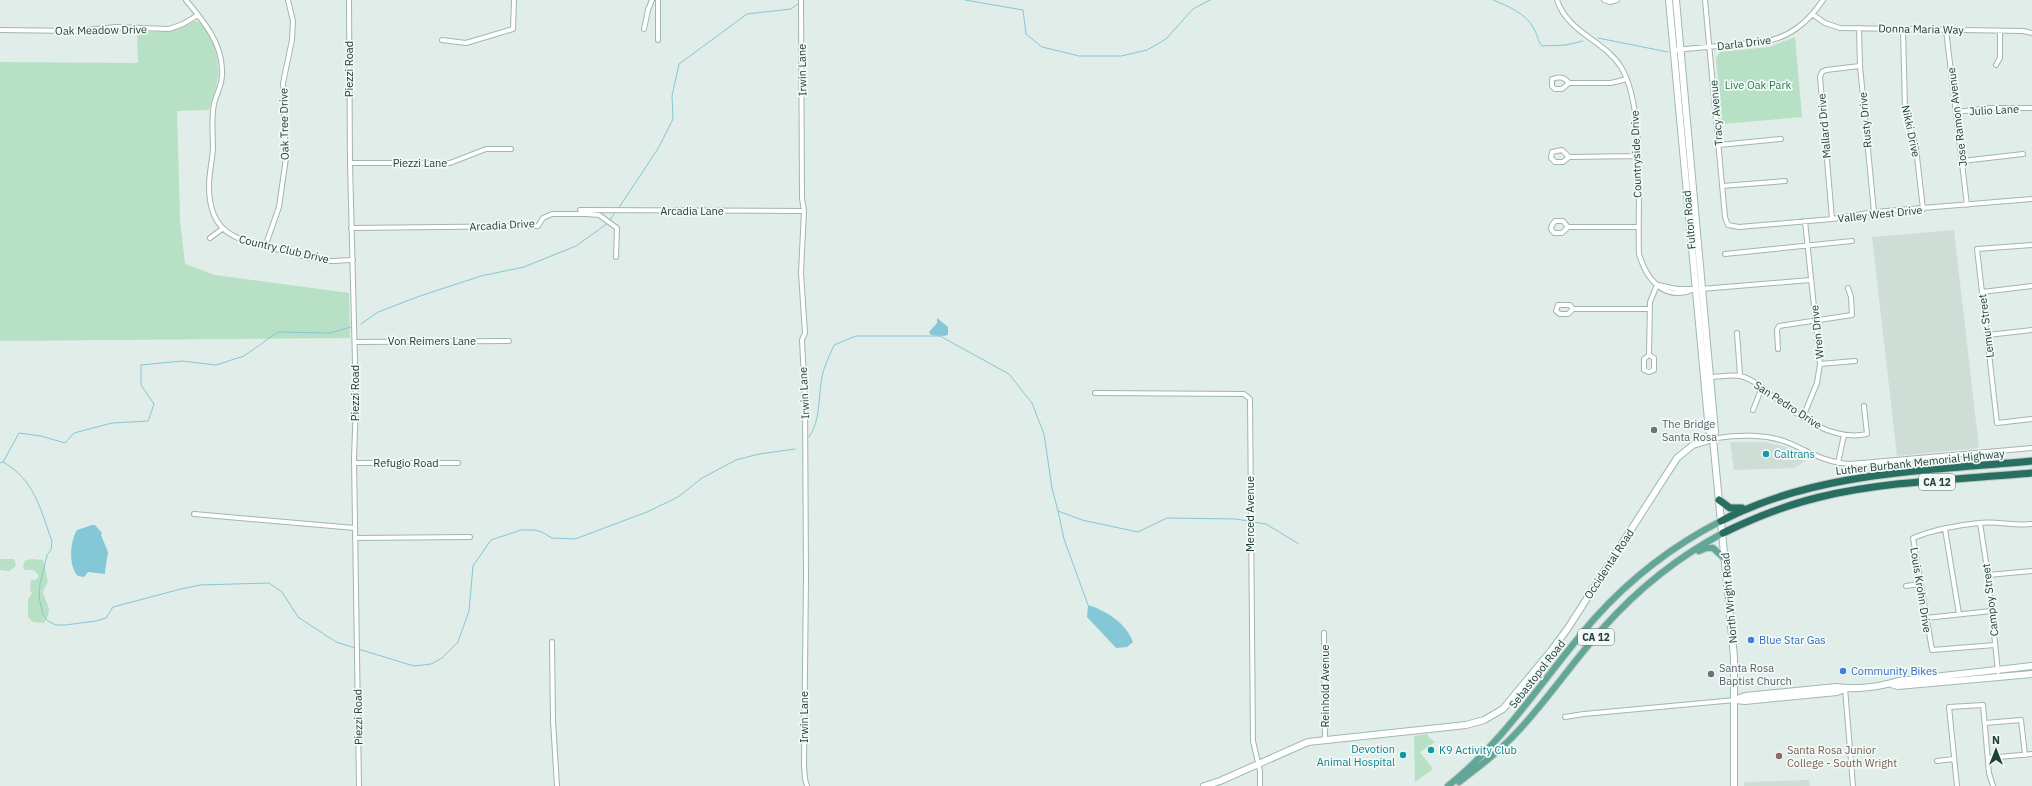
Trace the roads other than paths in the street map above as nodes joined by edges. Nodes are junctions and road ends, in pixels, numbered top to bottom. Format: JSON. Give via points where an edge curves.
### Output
{"nodes":[{"id":1,"x":186,"y":0,"type":"edge"},
{"id":2,"x":288,"y":0,"type":"edge"},
{"id":3,"x":349,"y":0,"type":"edge"},
{"id":4,"x":514,"y":0,"type":"edge"},
{"id":5,"x":652,"y":0,"type":"edge"},
{"id":6,"x":658,"y":0,"type":"edge"},
{"id":7,"x":801,"y":0,"type":"edge"},
{"id":8,"x":1557,"y":0,"type":"edge"},
{"id":9,"x":1604,"y":0,"type":"edge"},
{"id":10,"x":1618,"y":0,"type":"edge"},
{"id":11,"x":1669,"y":0,"type":"edge"},
{"id":12,"x":1676,"y":0,"type":"edge"},
{"id":13,"x":1704,"y":0,"type":"edge"},
{"id":14,"x":1823,"y":0,"type":"edge"},
{"id":15,"x":1812,"y":14,"type":"junction"},
{"id":16,"x":198,"y":15,"type":"junction"},
{"id":17,"x":1859,"y":28,"type":"junction"},
{"id":18,"x":1904,"y":29,"type":"junction"},
{"id":19,"x":0,"y":30,"type":"edge"},
{"id":20,"x":644,"y":30,"type":"dead end"},
{"id":21,"x":1946,"y":30,"type":"junction"},
{"id":22,"x":2000,"y":31,"type":"junction"},
{"id":23,"x":2032,"y":33,"type":"edge"},
{"id":24,"x":442,"y":40,"type":"dead end"},
{"id":25,"x":658,"y":40,"type":"dead end"},
{"id":26,"x":1710,"y":47,"type":"junction"},
{"id":27,"x":1677,"y":50,"type":"junction"},
{"id":28,"x":1996,"y":65,"type":"dead end"},
{"id":29,"x":1860,"y":66,"type":"junction"},
{"id":30,"x":1628,"y":79,"type":"junction"},
{"id":31,"x":1569,"y":84,"type":"dead end"},
{"id":32,"x":2032,"y":108,"type":"edge"},
{"id":33,"x":1956,"y":112,"type":"junction"},
{"id":34,"x":1781,"y":139,"type":"dead end"},
{"id":35,"x":1719,"y":145,"type":"junction"},
{"id":36,"x":511,"y":149,"type":"dead end"},
{"id":37,"x":2023,"y":154,"type":"dead end"},
{"id":38,"x":1638,"y":156,"type":"junction"},
{"id":39,"x":1569,"y":157,"type":"dead end"},
{"id":40,"x":1962,"y":161,"type":"junction"},
{"id":41,"x":350,"y":162,"type":"junction"},
{"id":42,"x":1785,"y":181,"type":"dead end"},
{"id":43,"x":1722,"y":186,"type":"junction"},
{"id":44,"x":2032,"y":199,"type":"edge"},
{"id":45,"x":1967,"y":205,"type":"junction"},
{"id":46,"x":1923,"y":209,"type":"junction"},
{"id":47,"x":580,"y":210,"type":"dead end"},
{"id":48,"x":804,"y":211,"type":"junction"},
{"id":49,"x":1874,"y":212,"type":"junction"},
{"id":50,"x":1832,"y":219,"type":"junction"},
{"id":51,"x":1805,"y":222,"type":"junction"},
{"id":52,"x":1728,"y":225,"type":"joint"},
{"id":53,"x":1568,"y":227,"type":"dead end"},
{"id":54,"x":1638,"y":227,"type":"junction"},
{"id":55,"x":352,"y":228,"type":"junction"},
{"id":56,"x":222,"y":229,"type":"junction"},
{"id":57,"x":210,"y":238,"type":"dead end"},
{"id":58,"x":1852,"y":241,"type":"dead end"},
{"id":59,"x":1807,"y":245,"type":"junction"},
{"id":60,"x":2032,"y":245,"type":"edge"},
{"id":61,"x":265,"y":246,"type":"junction"},
{"id":62,"x":1725,"y":254,"type":"dead end"},
{"id":63,"x":616,"y":256,"type":"dead end"},
{"id":64,"x":353,"y":260,"type":"junction"},
{"id":65,"x":1810,"y":280,"type":"junction"},
{"id":66,"x":1657,"y":285,"type":"junction"},
{"id":67,"x":2032,"y":286,"type":"edge"},
{"id":68,"x":1848,"y":288,"type":"dead end"},
{"id":69,"x":1698,"y":289,"type":"junction"},
{"id":70,"x":1982,"y":292,"type":"junction"},
{"id":71,"x":1573,"y":309,"type":"dead end"},
{"id":72,"x":1650,"y":309,"type":"junction"},
{"id":73,"x":1817,"y":321,"type":"junction"},
{"id":74,"x":2032,"y":330,"type":"edge"},
{"id":75,"x":1737,"y":333,"type":"dead end"},
{"id":76,"x":1988,"y":335,"type":"junction"},
{"id":77,"x":509,"y":341,"type":"dead end"},
{"id":78,"x":355,"y":342,"type":"junction"},
{"id":79,"x":1778,"y":348,"type":"dead end"},
{"id":80,"x":1649,"y":355,"type":"dead end"},
{"id":81,"x":1855,"y":361,"type":"dead end"},
{"id":82,"x":1820,"y":364,"type":"junction"},
{"id":83,"x":1740,"y":375,"type":"junction"},
{"id":84,"x":1710,"y":377,"type":"junction"},
{"id":85,"x":1762,"y":388,"type":"junction"},
{"id":86,"x":1094,"y":393,"type":"dead end"},
{"id":87,"x":1864,"y":406,"type":"dead end"},
{"id":88,"x":1753,"y":410,"type":"dead end"},
{"id":89,"x":1803,"y":417,"type":"junction"},
{"id":90,"x":2032,"y":419,"type":"edge"},
{"id":91,"x":1844,"y":435,"type":"junction"},
{"id":92,"x":1713,"y":439,"type":"junction"},
{"id":93,"x":2032,"y":448,"type":"edge"},
{"id":94,"x":2032,"y":461,"type":"edge"},
{"id":95,"x":354,"y":463,"type":"junction"},
{"id":96,"x":458,"y":463,"type":"dead end"},
{"id":97,"x":1838,"y":463,"type":"junction"},
{"id":98,"x":2032,"y":473,"type":"edge"},
{"id":99,"x":1719,"y":500,"type":"junction"},
{"id":100,"x":1752,"y":506,"type":"junction"},
{"id":101,"x":194,"y":514,"type":"dead end"},
{"id":102,"x":1721,"y":521,"type":"junction"},
{"id":103,"x":1980,"y":523,"type":"junction"},
{"id":104,"x":2032,"y":524,"type":"edge"},
{"id":105,"x":355,"y":528,"type":"junction"},
{"id":106,"x":1945,"y":529,"type":"junction"},
{"id":107,"x":1723,"y":533,"type":"junction"},
{"id":108,"x":470,"y":537,"type":"dead end"},
{"id":109,"x":355,"y":538,"type":"junction"},
{"id":110,"x":1726,"y":558,"type":"junction"},
{"id":111,"x":1665,"y":570,"type":"junction"},
{"id":112,"x":2032,"y":570,"type":"edge"},
{"id":113,"x":1988,"y":575,"type":"junction"},
{"id":114,"x":1920,"y":584,"type":"junction"},
{"id":115,"x":1906,"y":586,"type":"dead end"},
{"id":116,"x":1991,"y":611,"type":"junction"},
{"id":117,"x":1959,"y":614,"type":"junction"},
{"id":118,"x":1926,"y":618,"type":"junction"},
{"id":119,"x":1324,"y":633,"type":"dead end"},
{"id":120,"x":552,"y":642,"type":"dead end"},
{"id":121,"x":1995,"y":645,"type":"junction"},
{"id":122,"x":2032,"y":666,"type":"edge"},
{"id":123,"x":1998,"y":670,"type":"junction"},
{"id":124,"x":2032,"y":674,"type":"edge"},
{"id":125,"x":1999,"y":677,"type":"junction"},
{"id":126,"x":1889,"y":684,"type":"junction"},
{"id":127,"x":1845,"y":688,"type":"junction"},
{"id":128,"x":1735,"y":700,"type":"junction"},
{"id":129,"x":1565,"y":717,"type":"dead end"},
{"id":130,"x":1985,"y":723,"type":"junction"},
{"id":131,"x":1325,"y":739,"type":"junction"},
{"id":132,"x":2032,"y":754,"type":"edge"},
{"id":133,"x":2024,"y":755,"type":"junction"},
{"id":134,"x":1988,"y":758,"type":"junction"},
{"id":135,"x":1954,"y":759,"type":"junction"},
{"id":136,"x":1937,"y":761,"type":"dead end"},
{"id":137,"x":1258,"y":763,"type":"junction"},
{"id":138,"x":358,"y":786,"type":"edge"},
{"id":139,"x":557,"y":786,"type":"edge"},
{"id":140,"x":807,"y":786,"type":"edge"},
{"id":141,"x":1204,"y":786,"type":"edge"},
{"id":142,"x":1260,"y":786,"type":"edge"},
{"id":143,"x":1448,"y":786,"type":"edge"},
{"id":144,"x":1452,"y":786,"type":"edge"},
{"id":145,"x":1734,"y":786,"type":"edge"},
{"id":146,"x":1853,"y":786,"type":"edge"},
{"id":147,"x":1956,"y":786,"type":"edge"},
{"id":148,"x":1993,"y":786,"type":"edge"}],
"edges":[{"from":1,"to":16,"type":"street"},
{"from":2,"to":61,"type":"street","name":"Oak Tree Drive","via":[[293,21],[292,40],[283,83],[285,166],[279,207]]},
{"from":3,"to":41,"type":"street","name":"Piezzi Road"},
{"from":4,"to":24,"type":"street","via":[[513,29],[466,43]]},
{"from":5,"to":20,"type":"street"},
{"from":6,"to":25,"type":"street"},
{"from":7,"to":48,"type":"street","name":"Irwin Lane"},
{"from":8,"to":30,"type":"street","name":"Countryside Drive","via":[[1561,12],[1574,26],[1612,54]]},
{"from":9,"to":10,"type":"street"},
{"from":11,"to":27,"type":"main road","name":"Fulton Road"},
{"from":12,"to":27,"type":"main road","name":"Fulton Road"},
{"from":13,"to":26,"type":"street","name":"Tracy Avenue"},
{"from":14,"to":15,"type":"street","name":"Darla Drive"},
{"from":15,"to":17,"type":"street","name":"Donna Maria Way","via":[[1832,26]]},
{"from":15,"to":26,"type":"street","name":"Darla Drive","via":[[1798,28],[1776,39]]},
{"from":16,"to":19,"type":"street","name":"Oak Meadow Drive","via":[[169,29],[116,27],[76,31]]},
{"from":16,"to":56,"type":"street","via":[[218,46],[222,68],[221,88],[214,102],[212,117],[213,149],[209,186],[212,210]]},
{"from":17,"to":18,"type":"street","name":"Donna Maria Way"},
{"from":17,"to":29,"type":"street","name":"Rusty Drive"},
{"from":18,"to":21,"type":"street","name":"Donna Maria Way"},
{"from":18,"to":46,"type":"street","name":"Nikki Drive","via":[[1905,108],[1916,148]]},
{"from":21,"to":22,"type":"street","name":"Donna Maria Way"},
{"from":21,"to":33,"type":"street","name":"Jose Ramon Avenue"},
{"from":22,"to":23,"type":"street","name":"Donna Maria Way"},
{"from":22,"to":28,"type":"street","via":[[2000,58]]},
{"from":26,"to":27,"type":"street","name":"Darla Drive"},
{"from":26,"to":35,"type":"street","name":"Tracy Avenue"},
{"from":27,"to":69,"type":"main road","name":"Fulton Road"},
{"from":29,"to":49,"type":"street","name":"Rusty Drive"},
{"from":29,"to":50,"type":"street","name":"Mallard Drive","via":[[1829,69],[1820,77]]},
{"from":30,"to":31,"type":"street","via":[[1611,83]]},
{"from":30,"to":38,"type":"street","name":"Countryside Drive","via":[[1634,102]]},
{"from":32,"to":33,"type":"street","name":"Julio Lane","via":[[1991,108]]},
{"from":33,"to":40,"type":"street","name":"Jose Ramon Avenue"},
{"from":34,"to":35,"type":"street"},
{"from":35,"to":43,"type":"street","name":"Tracy Avenue"},
{"from":36,"to":41,"type":"street","name":"Piezzi Lane","via":[[486,149],[450,163]]},
{"from":37,"to":40,"type":"street"},
{"from":38,"to":39,"type":"street"},
{"from":38,"to":54,"type":"street","name":"Countryside Drive"},
{"from":40,"to":45,"type":"street","name":"Jose Ramon Avenue"},
{"from":41,"to":55,"type":"street","name":"Piezzi Road"},
{"from":42,"to":43,"type":"street"},
{"from":43,"to":52,"type":"street","name":"Tracy Avenue","via":[[1725,219]]},
{"from":44,"to":45,"type":"street","name":"Valley West Drive"},
{"from":45,"to":46,"type":"street","name":"Valley West Drive"},
{"from":46,"to":49,"type":"street","name":"Valley West Drive"},
{"from":47,"to":48,"type":"street","name":"Arcadia Lane"},
{"from":48,"to":140,"type":"street","name":"Irwin Lane","via":[[801,273],[805,333],[802,340],[805,399],[806,577],[804,765]]},
{"from":49,"to":50,"type":"street","name":"Valley West Drive"},
{"from":50,"to":51,"type":"street","name":"Valley West Drive"},
{"from":51,"to":52,"type":"street","name":"Valley West Drive","via":[[1739,227]]},
{"from":51,"to":59,"type":"street","name":"Wren Drive"},
{"from":53,"to":54,"type":"street"},
{"from":54,"to":66,"type":"street","name":"Countryside Drive","via":[[1639,254],[1643,269]]},
{"from":55,"to":63,"type":"street","name":"Arcadia Drive","via":[[538,226],[543,218],[552,214],[599,215],[617,228]]},
{"from":55,"to":64,"type":"street","name":"Piezzi Road"},
{"from":56,"to":57,"type":"street"},
{"from":56,"to":61,"type":"street","name":"Country Club Drive","via":[[237,239]]},
{"from":58,"to":59,"type":"street"},
{"from":59,"to":62,"type":"street"},
{"from":59,"to":65,"type":"street","name":"Wren Drive"},
{"from":60,"to":70,"type":"street","name":"Lemur Street","via":[[1977,249]]},
{"from":61,"to":64,"type":"street","name":"Country Club Drive","via":[[330,261]]},
{"from":64,"to":78,"type":"street","name":"Piezzi Road"},
{"from":65,"to":69,"type":"street","name":"Countryside Drive"},
{"from":65,"to":73,"type":"street","name":"Wren Drive"},
{"from":66,"to":69,"type":"street","name":"Countryside Drive","via":[[1666,291]]},
{"from":66,"to":72,"type":"street"},
{"from":67,"to":70,"type":"street"},
{"from":68,"to":73,"type":"street","via":[[1852,315]]},
{"from":69,"to":84,"type":"main road","name":"Fulton Road"},
{"from":69,"to":92,"type":"main road","name":"Fulton Road","via":[[1709,431]]},
{"from":70,"to":76,"type":"street","name":"Lemur Street"},
{"from":71,"to":72,"type":"street"},
{"from":72,"to":80,"type":"street"},
{"from":73,"to":79,"type":"street","via":[[1779,326]]},
{"from":73,"to":82,"type":"street","name":"Wren Drive"},
{"from":74,"to":76,"type":"street"},
{"from":75,"to":83,"type":"street"},
{"from":76,"to":90,"type":"street","name":"Lemur Street","via":[[1997,423]]},
{"from":77,"to":78,"type":"street","name":"Von Reimers Lane"},
{"from":78,"to":95,"type":"street","name":"Piezzi Road"},
{"from":81,"to":82,"type":"street"},
{"from":82,"to":89,"type":"street","name":"Wren Drive","via":[[1817,383]]},
{"from":83,"to":84,"type":"street"},
{"from":83,"to":85,"type":"street","name":"San Pedro Drive"},
{"from":84,"to":92,"type":"main road","name":"Fulton Road","via":[[1715,432]]},
{"from":85,"to":88,"type":"street"},
{"from":85,"to":89,"type":"street","name":"San Pedro Drive"},
{"from":86,"to":137,"type":"street","name":"Merced Avenue","via":[[1244,394],[1250,400],[1253,740]]},
{"from":87,"to":91,"type":"street","name":"San Pedro Drive","via":[[1867,434]]},
{"from":89,"to":91,"type":"street","name":"San Pedro Drive","via":[[1823,428]]},
{"from":91,"to":97,"type":"street"},
{"from":92,"to":97,"type":"street","name":"Occidental Road","via":[[1754,436],[1770,438],[1789,443],[1821,459]]},
{"from":92,"to":99,"type":"main road","name":"Fulton Road"},
{"from":92,"to":131,"type":"main road","name":"Occidental Road","via":[[1691,446],[1677,458],[1563,636],[1499,712],[1466,725]]},
{"from":93,"to":97,"type":"street","name":"Occidental Road","via":[[1859,464]]},
{"from":94,"to":100,"type":"highway","name":"Luther Burbank Memorial Highway","number":"CA 12","via":[[1850,479],[1808,487]]},
{"from":95,"to":96,"type":"street","name":"Refugio Road"},
{"from":95,"to":105,"type":"street","name":"Piezzi Road"},
{"from":98,"to":107,"type":"highway","name":"Luther Burbank Memorial Highway","number":"CA 12","via":[[1883,486],[1837,493],[1785,507]]},
{"from":99,"to":100,"type":"highway","via":[[1732,508]]},
{"from":99,"to":102,"type":"main road","name":"Fulton Road"},
{"from":100,"to":102,"type":"highway","name":"Luther Burbank Memorial Highway","number":"CA 12"},
{"from":101,"to":105,"type":"street"},
{"from":102,"to":107,"type":"main road","name":"North Wright Road"},
{"from":102,"to":143,"type":"main road","name":"Sebastopol Road","number":"CA 12","via":[[1666,554],[1619,593],[1494,743]]},
{"from":103,"to":104,"type":"street","name":"Louis Krohn Drive","via":[[2015,526]]},
{"from":103,"to":106,"type":"street","name":"Louis Krohn Drive"},
{"from":103,"to":113,"type":"street","name":"Campoy Street"},
{"from":105,"to":109,"type":"street","name":"Piezzi Road"},
{"from":106,"to":114,"type":"street","name":"Louis Krohn Drive","via":[[1913,538]]},
{"from":106,"to":117,"type":"street"},
{"from":107,"to":110,"type":"main road","name":"North Wright Road"},
{"from":107,"to":111,"type":"main road","name":"Sebastopol Road","number":"CA 12"},
{"from":108,"to":109,"type":"street"},
{"from":109,"to":138,"type":"street","name":"Piezzi Road"},
{"from":110,"to":111,"type":"main road","via":[[1716,549],[1708,547]]},
{"from":110,"to":128,"type":"main road","name":"North Wright Road"},
{"from":111,"to":144,"type":"main road","name":"Sebastopol Road","number":"CA 12","via":[[1603,628],[1512,738],[1489,759]]},
{"from":112,"to":113,"type":"street"},
{"from":113,"to":116,"type":"street","name":"Campoy Street"},
{"from":114,"to":115,"type":"street"},
{"from":114,"to":118,"type":"street","name":"Louis Krohn Drive"},
{"from":116,"to":117,"type":"street"},
{"from":116,"to":121,"type":"street","name":"Campoy Street"},
{"from":117,"to":118,"type":"street"},
{"from":118,"to":121,"type":"street","name":"Louis Krohn Drive","via":[[1932,650]]},
{"from":119,"to":131,"type":"street","name":"Reinhold Avenue"},
{"from":120,"to":139,"type":"street"},
{"from":121,"to":123,"type":"street","name":"Campoy Street"},
{"from":122,"to":123,"type":"main road"},
{"from":123,"to":125,"type":"street","name":"Campoy Street"},
{"from":123,"to":126,"type":"main road"},
{"from":124,"to":125,"type":"main road"},
{"from":125,"to":126,"type":"main road","via":[[1898,686]]},
{"from":126,"to":127,"type":"main road"},
{"from":127,"to":128,"type":"main road","via":[[1837,692]]},
{"from":127,"to":146,"type":"street"},
{"from":128,"to":129,"type":"street"},
{"from":128,"to":145,"type":"main road","name":"North Wright Road"},
{"from":130,"to":133,"type":"street","via":[[2021,720]]},
{"from":130,"to":134,"type":"street"},
{"from":130,"to":135,"type":"street","via":[[1983,705],[1949,707]]},
{"from":131,"to":137,"type":"main road","name":"Occidental Road","via":[[1302,744]]},
{"from":132,"to":133,"type":"street"},
{"from":133,"to":134,"type":"street"},
{"from":134,"to":148,"type":"street"},
{"from":135,"to":136,"type":"street"},
{"from":135,"to":147,"type":"street"},
{"from":137,"to":141,"type":"main road","name":"Occidental Road"},
{"from":137,"to":142,"type":"street","name":"Merced Avenue"}]}
